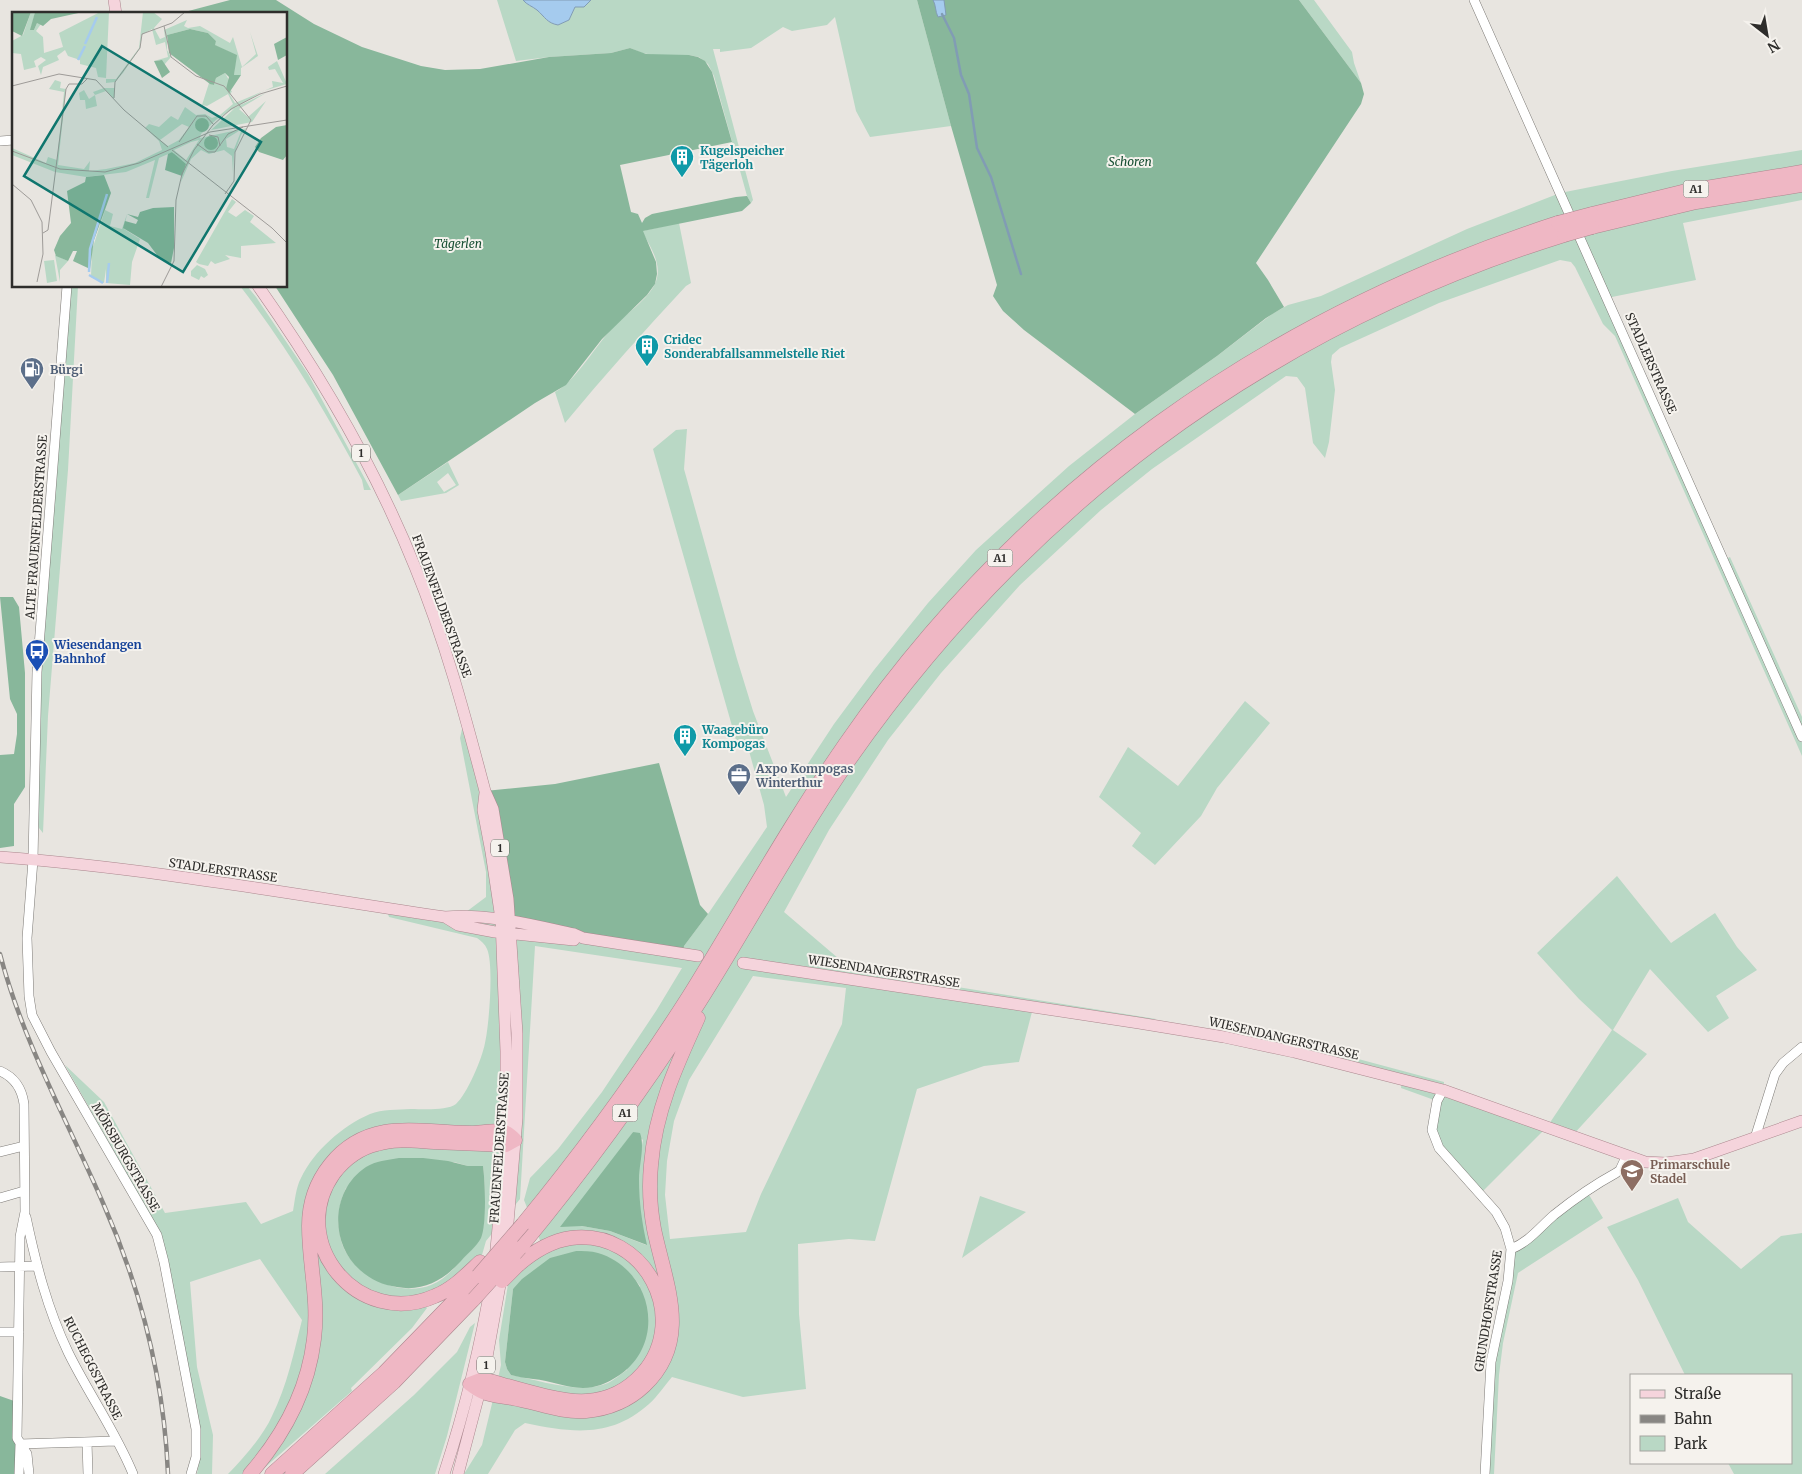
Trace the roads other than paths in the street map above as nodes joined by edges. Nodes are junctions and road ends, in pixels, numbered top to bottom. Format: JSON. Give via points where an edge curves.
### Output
{"nodes":[{"id":1,"x":1474,"y":0,"type":"edge"},
{"id":2,"x":1802,"y":172,"type":"edge"},
{"id":3,"x":1802,"y":185,"type":"edge"},
{"id":4,"x":1592,"y":220,"type":"junction"},
{"id":5,"x":1561,"y":229,"type":"junction"},
{"id":6,"x":67,"y":288,"type":"edge"},
{"id":7,"x":259,"y":288,"type":"edge"},
{"id":8,"x":1802,"y":737,"type":"edge"},
{"id":9,"x":0,"y":857,"type":"edge"},
{"id":10,"x":33,"y":860,"type":"junction"},
{"id":11,"x":445,"y":917,"type":"junction"},
{"id":12,"x":505,"y":920,"type":"junction"},
{"id":13,"x":506,"y":934,"type":"junction"},
{"id":14,"x":583,"y":938,"type":"junction"},
{"id":15,"x":698,"y":956,"type":"dead end"},
{"id":16,"x":743,"y":963,"type":"dead end"},
{"id":17,"x":720,"y":970,"type":"junction"},
{"id":18,"x":1802,"y":1047,"type":"edge"},
{"id":19,"x":0,"y":1071,"type":"edge"},
{"id":20,"x":1443,"y":1090,"type":"junction"},
{"id":21,"x":1802,"y":1121,"type":"edge"},
{"id":22,"x":1755,"y":1138,"type":"junction"},
{"id":23,"x":509,"y":1139,"type":"junction"},
{"id":24,"x":24,"y":1146,"type":"junction"},
{"id":25,"x":0,"y":1152,"type":"edge"},
{"id":26,"x":1626,"y":1156,"type":"junction"},
{"id":27,"x":24,"y":1191,"type":"junction"},
{"id":28,"x":0,"y":1198,"type":"edge"},
{"id":29,"x":25,"y":1212,"type":"junction"},
{"id":30,"x":1511,"y":1249,"type":"junction"},
{"id":31,"x":20,"y":1266,"type":"junction"},
{"id":32,"x":37,"y":1266,"type":"junction"},
{"id":33,"x":0,"y":1267,"type":"edge"},
{"id":34,"x":479,"y":1269,"type":"junction"},
{"id":35,"x":473,"y":1306,"type":"junction"},
{"id":36,"x":0,"y":1332,"type":"edge"},
{"id":37,"x":19,"y":1332,"type":"junction"},
{"id":38,"x":478,"y":1385,"type":"junction"},
{"id":39,"x":116,"y":1441,"type":"junction"},
{"id":40,"x":87,"y":1442,"type":"junction"},
{"id":41,"x":20,"y":1444,"type":"junction"},
{"id":42,"x":19,"y":1474,"type":"edge"},
{"id":43,"x":29,"y":1474,"type":"edge"},
{"id":44,"x":88,"y":1474,"type":"edge"},
{"id":45,"x":133,"y":1474,"type":"edge"},
{"id":46,"x":191,"y":1474,"type":"edge"},
{"id":47,"x":250,"y":1474,"type":"edge"},
{"id":48,"x":272,"y":1474,"type":"edge"},
{"id":49,"x":292,"y":1474,"type":"edge"},
{"id":50,"x":444,"y":1474,"type":"edge"},
{"id":51,"x":458,"y":1474,"type":"edge"},
{"id":52,"x":1485,"y":1474,"type":"edge"}],
"edges":[{"from":1,"to":8,"type":"street","name":"STADLERSTRASSE"},
{"from":2,"to":4,"type":"highway","number":"A1","via":[[1690,190]]},
{"from":3,"to":4,"type":"highway","number":"A1"},
{"from":4,"to":5,"type":"highway","number":"A1","bridge":true},
{"from":5,"to":17,"type":"highway","number":"A1","via":[[1374,309],[1245,380],[1125,464],[1032,544],[948,633],[898,694],[836,779]]},
{"from":5,"to":34,"type":"highway","number":"A1","bridge":true,"via":[[1477,251],[1402,282],[1272,348],[1150,429],[1076,488],[1021,538],[936,628],[890,683],[806,804],[664,1034],[607,1116],[522,1224]]},
{"from":6,"to":10,"type":"street","name":"ALTE FRAUENFELDERSTRASSE","via":[[37,672]]},
{"from":7,"to":12,"type":"main road","name":"FRAUENFELDERSTRASSE","number":"1","via":[[314,370],[357,443],[415,567],[451,664],[485,791],[483,810]]},
{"from":9,"to":10,"type":"main road","name":"STADLERSTRASSE"},
{"from":10,"to":11,"type":"main road","name":"STADLERSTRASSE","via":[[217,882]]},
{"from":10,"to":46,"type":"street","name":"MÖRSBURGSTRASSE","via":[[27,977],[32,1015],[157,1235],[196,1429],[196,1457]]},
{"from":11,"to":12,"type":"main road","via":[[462,915]]},
{"from":11,"to":13,"type":"main road","via":[[458,924]]},
{"from":12,"to":13,"type":"main road","name":"FRAUENFELDERSTRASSE","number":"1"},
{"from":12,"to":14,"type":"main road"},
{"from":13,"to":14,"type":"main road","via":[[572,940]]},
{"from":13,"to":23,"type":"main road","name":"FRAUENFELDERSTRASSE","number":"1","via":[[518,1067]]},
{"from":14,"to":15,"type":"main road"},
{"from":16,"to":20,"type":"main road","name":"WIESENDANGERSTRASSE","via":[[1224,1037]]},
{"from":17,"to":35,"type":"highway","number":"A1","bridge":true,"via":[[614,1129]]},
{"from":17,"to":38,"type":"highway","via":[[667,1088],[653,1144],[651,1206],[672,1312],[665,1357],[647,1383],[630,1397],[612,1406],[591,1410],[568,1410],[494,1396]]},
{"from":18,"to":22,"type":"street","via":[[1775,1074]]},
{"from":19,"to":24,"type":"street","via":[[13,1079],[22,1093]]},
{"from":20,"to":26,"type":"main road","name":"WIESENDANGERSTRASSE"},
{"from":20,"to":30,"type":"street","name":"GRUNDHOFSTRASSE","via":[[1437,1101],[1432,1130],[1439,1148],[1496,1212]]},
{"from":21,"to":22,"type":"main road","name":"WIESENDANGERSTRASSE"},
{"from":22,"to":26,"type":"main road","name":"WIESENDANGERSTRASSE","via":[[1682,1162],[1655,1163]]},
{"from":23,"to":34,"type":"highway","via":[[378,1143],[359,1151],[338,1169],[321,1201],[320,1234],[328,1260],[348,1284],[372,1299],[399,1304],[422,1301],[449,1289]]},
{"from":23,"to":38,"type":"main road","name":"FRAUENFELDERSTRASSE","number":"1","via":[[505,1255],[497,1308]]},
{"from":23,"to":47,"type":"highway","via":[[473,1133],[386,1131],[353,1144],[325,1170],[316,1188],[310,1214],[316,1314],[308,1368],[286,1424]]},
{"from":24,"to":25,"type":"street"},
{"from":24,"to":27,"type":"street"},
{"from":26,"to":30,"type":"street","via":[[1620,1170],[1586,1190],[1522,1244]]},
{"from":27,"to":28,"type":"street"},
{"from":27,"to":29,"type":"street"},
{"from":29,"to":31,"type":"street"},
{"from":29,"to":32,"type":"street","name":"RUCHEGGSTRASSE"},
{"from":30,"to":52,"type":"street","name":"GRUNDHOFSTRASSE","via":[[1491,1362]]},
{"from":31,"to":32,"type":"street"},
{"from":31,"to":33,"type":"street"},
{"from":31,"to":37,"type":"street"},
{"from":32,"to":39,"type":"street","name":"RUCHEGGSTRASSE","via":[[60,1334]]},
{"from":34,"to":48,"type":"highway","number":"A1","via":[[384,1373]]},
{"from":35,"to":38,"type":"highway","bridge":true,"via":[[533,1253],[567,1239],[594,1239],[619,1247],[643,1267],[662,1304],[663,1320],[658,1346],[647,1368],[620,1392],[584,1402]]},
{"from":35,"to":49,"type":"highway","number":"A1"},
{"from":36,"to":37,"type":"street"},
{"from":37,"to":41,"type":"street","via":[[17,1438]]},
{"from":38,"to":50,"type":"main road","name":"FRAUENFELDERSTRASSE","number":"1"},
{"from":38,"to":51,"type":"main road","name":"FRAUENFELDERSTRASSE","number":"1"},
{"from":39,"to":40,"type":"street"},
{"from":39,"to":45,"type":"street","name":"RUCHEGGSTRASSE"},
{"from":40,"to":41,"type":"street"},
{"from":40,"to":44,"type":"street"},
{"from":41,"to":42,"type":"street"},
{"from":41,"to":43,"type":"street","via":[[26,1454]]}]}
